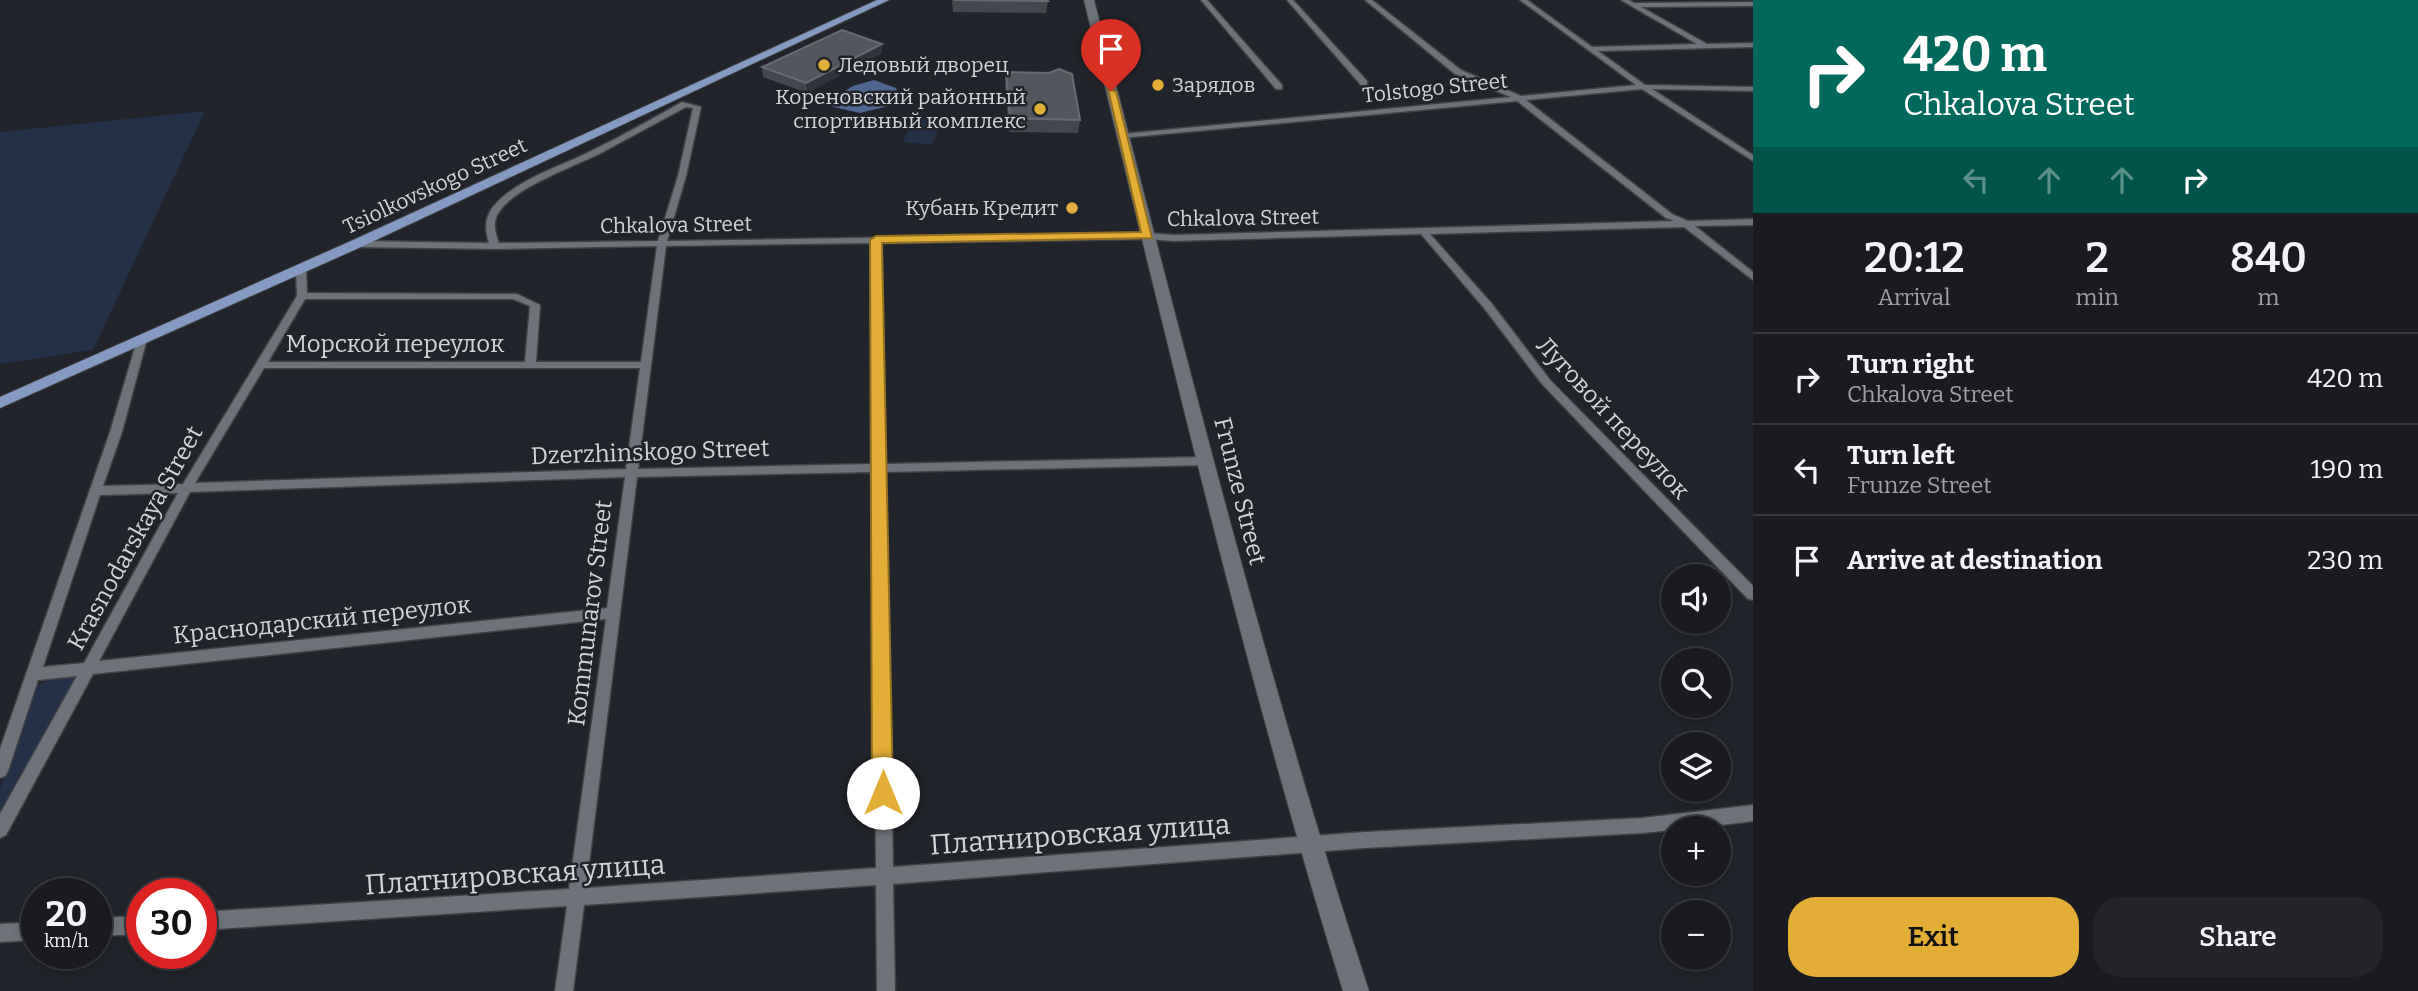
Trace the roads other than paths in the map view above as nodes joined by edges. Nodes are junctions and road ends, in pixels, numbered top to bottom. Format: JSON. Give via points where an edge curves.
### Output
{"nodes":[{"id":1,"x":884,"y":0,"type":"edge"},
{"id":2,"x":1089,"y":0,"type":"edge"},
{"id":3,"x":1204,"y":0,"type":"edge"},
{"id":4,"x":1290,"y":0,"type":"edge"},
{"id":5,"x":1368,"y":0,"type":"edge"},
{"id":6,"x":1522,"y":0,"type":"edge"},
{"id":7,"x":1624,"y":0,"type":"edge"},
{"id":8,"x":1753,"y":4,"type":"edge"},
{"id":9,"x":1633,"y":5,"type":"junction"},
{"id":10,"x":1753,"y":45,"type":"edge"},
{"id":11,"x":1705,"y":46,"type":"junction"},
{"id":12,"x":1592,"y":49,"type":"junction"},
{"id":13,"x":1364,"y":83,"type":"dead end"},
{"id":14,"x":1279,"y":87,"type":"dead end"},
{"id":15,"x":1643,"y":87,"type":"junction"},
{"id":16,"x":1753,"y":89,"type":"edge"},
{"id":17,"x":1517,"y":97,"type":"junction"},
{"id":18,"x":1122,"y":136,"type":"junction"},
{"id":19,"x":1753,"y":159,"type":"edge"},
{"id":20,"x":1753,"y":222,"type":"edge"},
{"id":21,"x":1685,"y":223,"type":"junction"},
{"id":22,"x":1423,"y":231,"type":"junction"},
{"id":23,"x":1147,"y":236,"type":"junction"},
{"id":24,"x":876,"y":240,"type":"junction"},
{"id":25,"x":662,"y":242,"type":"junction"},
{"id":26,"x":356,"y":244,"type":"junction"},
{"id":27,"x":495,"y":246,"type":"junction"},
{"id":28,"x":301,"y":268,"type":"junction"},
{"id":29,"x":1753,"y":277,"type":"edge"},
{"id":30,"x":302,"y":296,"type":"junction"},
{"id":31,"x":142,"y":339,"type":"junction"},
{"id":32,"x":260,"y":365,"type":"junction"},
{"id":33,"x":530,"y":365,"type":"junction"},
{"id":34,"x":646,"y":365,"type":"junction"},
{"id":35,"x":0,"y":403,"type":"edge"},
{"id":36,"x":1206,"y":461,"type":"junction"},
{"id":37,"x":880,"y":467,"type":"junction"},
{"id":38,"x":631,"y":473,"type":"junction"},
{"id":39,"x":187,"y":487,"type":"junction"},
{"id":40,"x":96,"y":491,"type":"junction"},
{"id":41,"x":1753,"y":595,"type":"edge"},
{"id":42,"x":614,"y":613,"type":"junction"},
{"id":43,"x":90,"y":667,"type":"junction"},
{"id":44,"x":35,"y":674,"type":"junction"},
{"id":45,"x":0,"y":771,"type":"edge"},
{"id":46,"x":1753,"y":813,"type":"edge"},
{"id":47,"x":0,"y":830,"type":"edge"},
{"id":48,"x":1309,"y":844,"type":"junction"},
{"id":49,"x":883,"y":874,"type":"junction"},
{"id":50,"x":577,"y":897,"type":"junction"},
{"id":51,"x":217,"y":920,"type":"edge"},
{"id":52,"x":21,"y":932,"type":"edge"},
{"id":53,"x":0,"y":933,"type":"edge"},
{"id":54,"x":564,"y":991,"type":"edge"},
{"id":55,"x":886,"y":991,"type":"edge"},
{"id":56,"x":1356,"y":991,"type":"edge"}],
"edges":[{"from":1,"to":26,"type":"main road","name":"Tsiolkovskogo Street"},
{"from":2,"to":18,"type":"main road","name":"Frunze Street"},
{"from":3,"to":14,"type":"street"},
{"from":4,"to":13,"type":"street"},
{"from":5,"to":17,"type":"street","via":[[1458,72]]},
{"from":6,"to":12,"type":"street"},
{"from":7,"to":9,"type":"street"},
{"from":8,"to":9,"type":"street"},
{"from":9,"to":11,"type":"street"},
{"from":10,"to":11,"type":"street"},
{"from":11,"to":12,"type":"street"},
{"from":12,"to":15,"type":"street"},
{"from":15,"to":16,"type":"street","name":"Tolstogo Street"},
{"from":15,"to":17,"type":"street","name":"Tolstogo Street"},
{"from":15,"to":19,"type":"street"},
{"from":17,"to":18,"type":"street","name":"Tolstogo Street"},
{"from":17,"to":21,"type":"street","via":[[1669,216]]},
{"from":18,"to":23,"type":"main road","name":"Frunze Street"},
{"from":20,"to":21,"type":"street","name":"Chkalova Street"},
{"from":21,"to":22,"type":"street","name":"Chkalova Street"},
{"from":21,"to":29,"type":"street"},
{"from":22,"to":23,"type":"street","name":"Chkalova Street"},
{"from":22,"to":41,"type":"street","name":"Луговой переулок","via":[[1546,382]]},
{"from":23,"to":24,"type":"street","name":"Chkalova Street"},
{"from":23,"to":36,"type":"main road","name":"Frunze Street"},
{"from":24,"to":25,"type":"street","name":"Chkalova Street"},
{"from":24,"to":37,"type":"street"},
{"from":25,"to":27,"type":"street","name":"Chkalova Street"},
{"from":25,"to":27,"type":"street","name":"Kommunarov Street","via":[[696,118],[697,107],[692,103],[517,192],[498,207],[491,220],[489,232]]},
{"from":25,"to":34,"type":"street","name":"Kommunarov Street"},
{"from":26,"to":27,"type":"street","name":"Chkalova Street"},
{"from":26,"to":28,"type":"main road","name":"Tsiolkovskogo Street"},
{"from":28,"to":30,"type":"street"},
{"from":28,"to":31,"type":"main road","name":"Tsiolkovskogo Street"},
{"from":30,"to":32,"type":"street","name":"Krasnodarskaya Street"},
{"from":30,"to":33,"type":"street","name":"Морской переулок","via":[[514,296],[535,305]]},
{"from":31,"to":35,"type":"main road","name":"Tsiolkovskogo Street"},
{"from":31,"to":40,"type":"street","name":"Krasnodarskaya Street"},
{"from":32,"to":33,"type":"street","name":"Морской переулок"},
{"from":32,"to":39,"type":"street","name":"Krasnodarskaya Street"},
{"from":33,"to":34,"type":"street","name":"Морской переулок"},
{"from":34,"to":38,"type":"street","name":"Kommunarov Street"},
{"from":36,"to":37,"type":"street","name":"Dzerzhinskogo Street"},
{"from":36,"to":48,"type":"main road","name":"Frunze Street"},
{"from":37,"to":38,"type":"street","name":"Dzerzhinskogo Street"},
{"from":37,"to":49,"type":"street"},
{"from":38,"to":39,"type":"street","name":"Dzerzhinskogo Street"},
{"from":38,"to":42,"type":"street","name":"Kommunarov Street"},
{"from":39,"to":40,"type":"street","name":"Dzerzhinskogo Street"},
{"from":39,"to":43,"type":"street","name":"Krasnodarskaya Street"},
{"from":40,"to":44,"type":"street","name":"Krasnodarskaya Street"},
{"from":42,"to":43,"type":"street","name":"Краснодарский переулок"},
{"from":42,"to":50,"type":"street","name":"Kommunarov Street"},
{"from":43,"to":44,"type":"street","name":"Краснодарский переулок"},
{"from":43,"to":47,"type":"street","name":"Krasnodarskaya Street"},
{"from":44,"to":45,"type":"street","name":"Krasnodarskaya Street"},
{"from":46,"to":48,"type":"street","name":"Платнировская улица","via":[[1672,825]]},
{"from":48,"to":49,"type":"street","name":"Платнировская улица"},
{"from":48,"to":56,"type":"main road","name":"Frunze Street"},
{"from":49,"to":50,"type":"street","name":"Платнировская улица"},
{"from":49,"to":55,"type":"street"},
{"from":50,"to":51,"type":"street","name":"Платнировская улица"},
{"from":50,"to":54,"type":"street","name":"Kommunarov Street"},
{"from":52,"to":53,"type":"street"}]}
